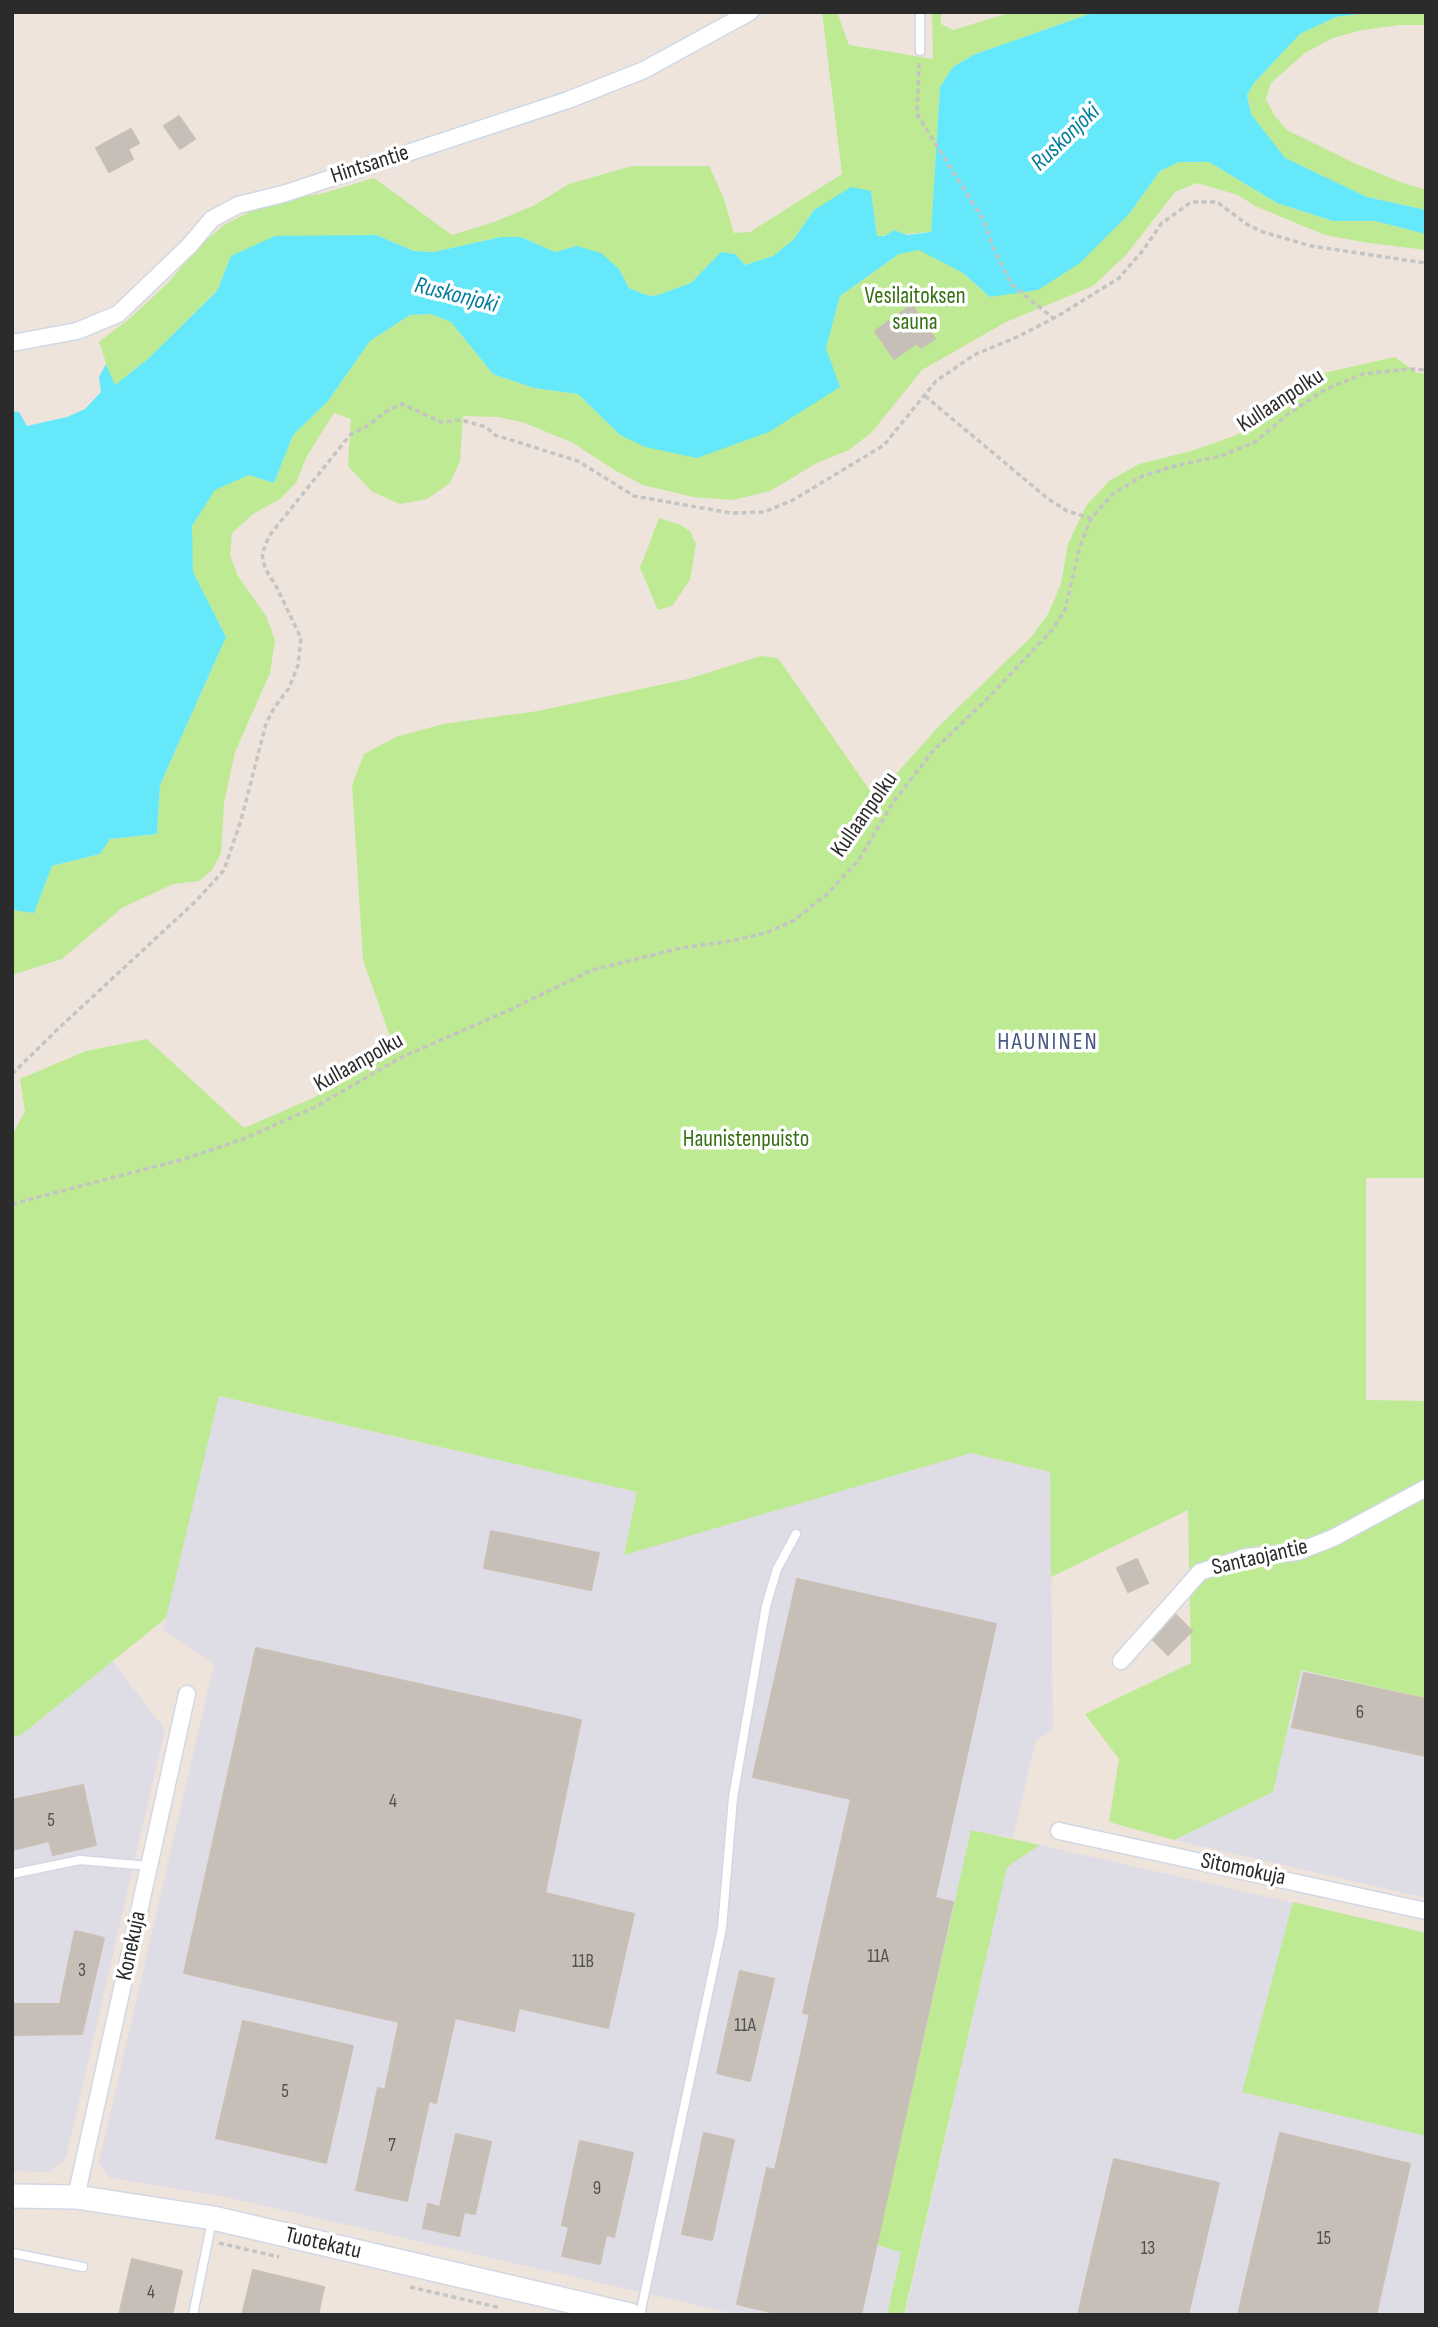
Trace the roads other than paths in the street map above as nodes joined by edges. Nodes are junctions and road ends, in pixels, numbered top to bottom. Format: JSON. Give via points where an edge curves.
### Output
{"nodes":[{"id":1,"x":750,"y":12,"type":"edge"},
{"id":2,"x":920,"y":12,"type":"edge"},
{"id":3,"x":920,"y":51,"type":"road end"},
{"id":4,"x":12,"y":343,"type":"edge"},
{"id":5,"x":1426,"y":1488,"type":"edge"},
{"id":6,"x":796,"y":1534,"type":"dead end"},
{"id":7,"x":1121,"y":1661,"type":"dead end"},
{"id":8,"x":187,"y":1695,"type":"dead end"},
{"id":9,"x":1059,"y":1831,"type":"dead end"},
{"id":10,"x":149,"y":1866,"type":"junction"},
{"id":11,"x":12,"y":1874,"type":"edge"},
{"id":12,"x":1426,"y":1911,"type":"edge"},
{"id":13,"x":12,"y":2196,"type":"edge"},
{"id":14,"x":76,"y":2197,"type":"junction"},
{"id":15,"x":210,"y":2229,"type":"junction"},
{"id":16,"x":12,"y":2253,"type":"edge"},
{"id":17,"x":83,"y":2267,"type":"dead end"},
{"id":18,"x":192,"y":2315,"type":"edge"},
{"id":19,"x":630,"y":2315,"type":"edge"},
{"id":20,"x":640,"y":2315,"type":"edge"}],
"edges":[{"from":1,"to":4,"type":"street","name":"Hintsantie","via":[[644,70],[568,100],[239,205],[212,219],[118,314],[77,331]]},
{"from":2,"to":3,"type":"lane"},
{"from":5,"to":7,"type":"street","name":"Santaojantie","via":[[1297,1552],[1246,1557],[1200,1572]]},
{"from":6,"to":20,"type":"lane","via":[[777,1569],[766,1606],[733,1798],[722,1928]]},
{"from":8,"to":10,"type":"street","name":"Konekuja"},
{"from":9,"to":12,"type":"street","name":"Sitomokuja"},
{"from":10,"to":11,"type":"lane","via":[[80,1860]]},
{"from":10,"to":14,"type":"street","name":"Konekuja"},
{"from":13,"to":14,"type":"street","name":"Tuotekatu"},
{"from":14,"to":15,"type":"street","name":"Tuotekatu","via":[[155,2207]]},
{"from":15,"to":18,"type":"lane"},
{"from":15,"to":19,"type":"street","name":"Tuotekatu"},
{"from":16,"to":17,"type":"lane"}]}
